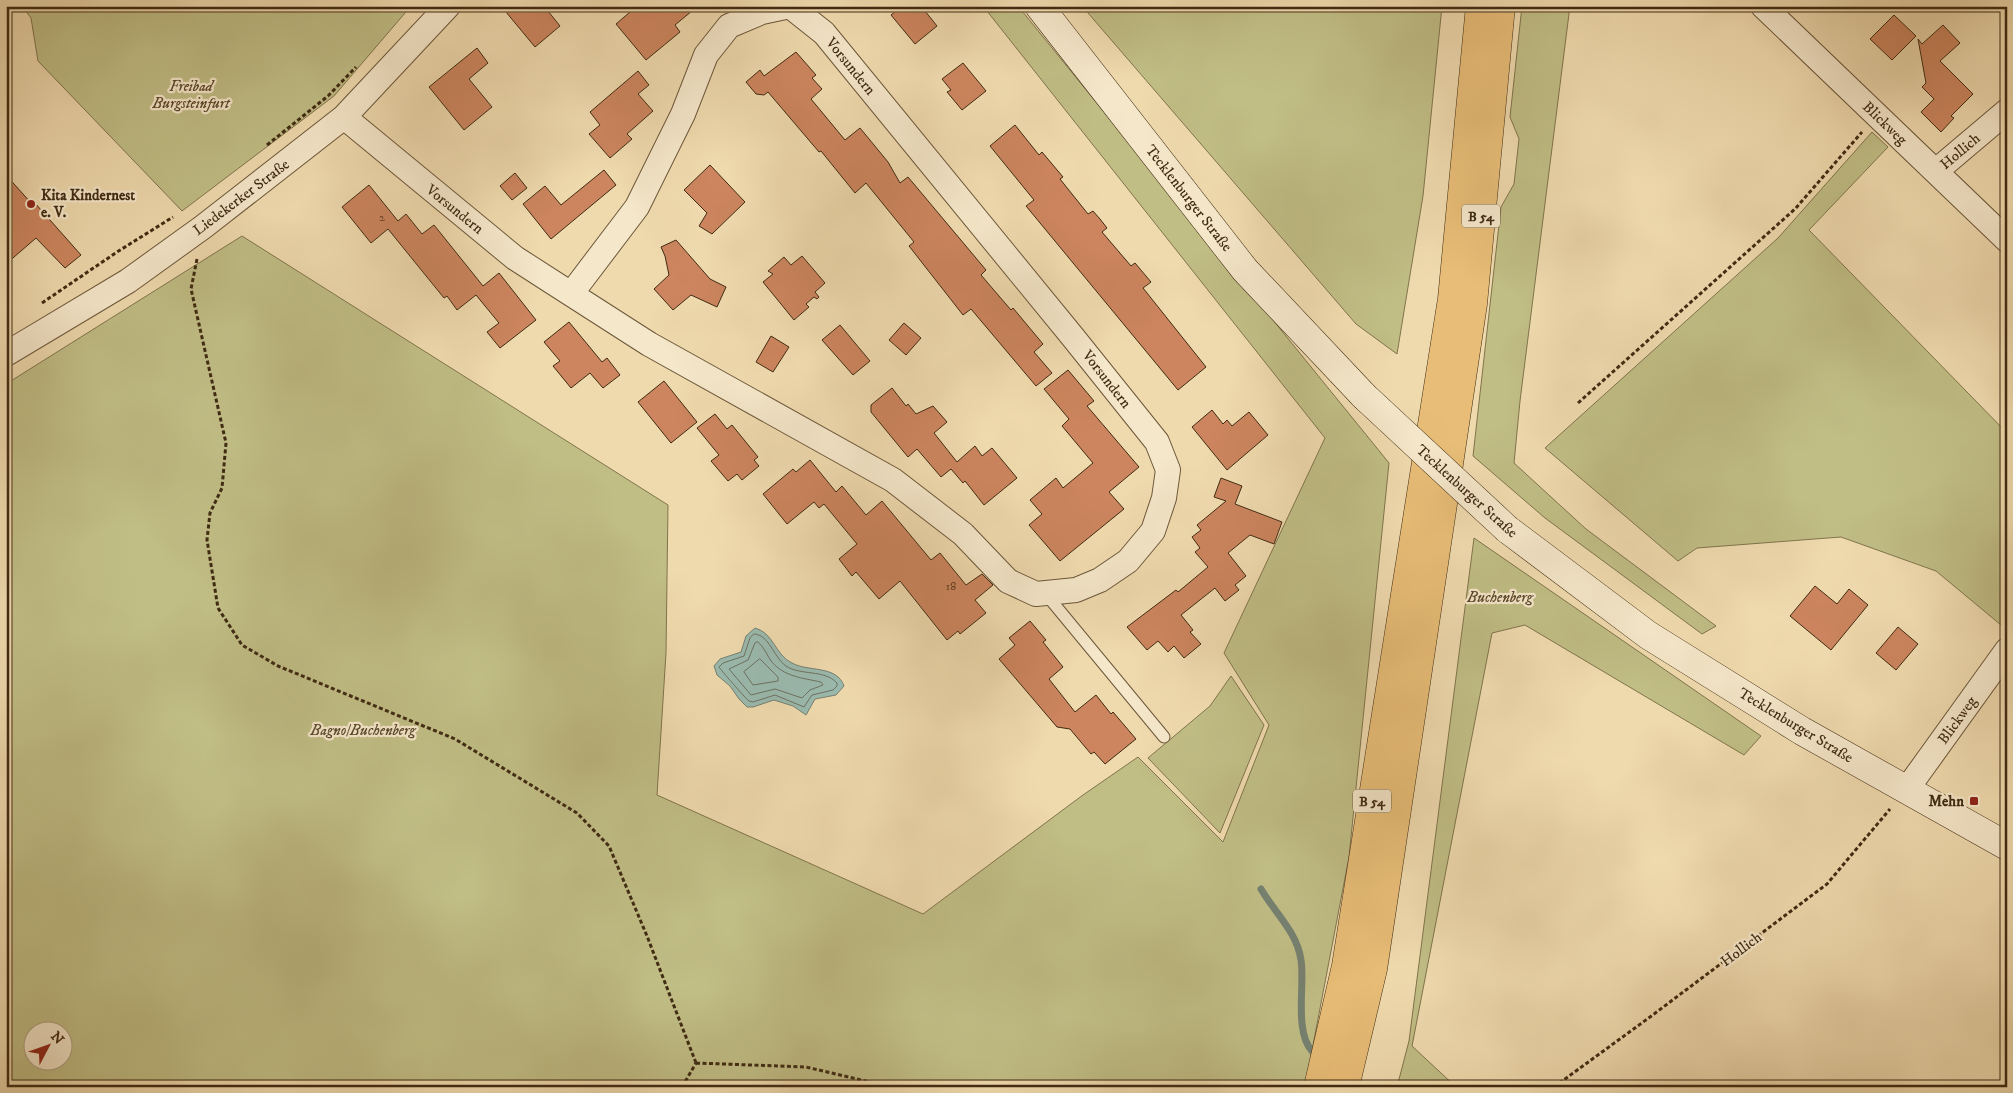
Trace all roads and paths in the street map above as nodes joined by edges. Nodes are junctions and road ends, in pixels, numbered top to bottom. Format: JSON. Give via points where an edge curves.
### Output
{"nodes":[{"id":1,"x":448,"y":6,"type":"edge"},
{"id":2,"x":790,"y":6,"type":"edge"},
{"id":3,"x":1039,"y":6,"type":"edge"},
{"id":4,"x":1480,"y":6,"type":"edge"},
{"id":5,"x":1501,"y":6,"type":"edge"},
{"id":6,"x":1763,"y":6,"type":"edge"},
{"id":7,"x":362,"y":61,"type":"dead end"},
{"id":8,"x":2007,"y":111,"type":"edge"},
{"id":9,"x":1877,"y":115,"type":"junction"},
{"id":10,"x":344,"y":117,"type":"junction"},
{"id":11,"x":260,"y":150,"type":"dead end"},
{"id":12,"x":1936,"y":171,"type":"junction"},
{"id":13,"x":175,"y":216,"type":"dead end"},
{"id":14,"x":203,"y":227,"type":"junction"},
{"id":15,"x":2007,"y":240,"type":"edge"},
{"id":16,"x":571,"y":294,"type":"junction"},
{"id":17,"x":40,"y":304,"type":"dead end"},
{"id":18,"x":6,"y":354,"type":"edge"},
{"id":19,"x":1578,"y":403,"type":"dead end"},
{"id":20,"x":1045,"y":593,"type":"junction"},
{"id":21,"x":2007,"y":650,"type":"edge"},
{"id":22,"x":1164,"y":737,"type":"dead end"},
{"id":23,"x":1907,"y":790,"type":"junction"},
{"id":24,"x":2007,"y":846,"type":"edge"},
{"id":25,"x":696,"y":1063,"type":"junction"},
{"id":26,"x":682,"y":1087,"type":"edge"},
{"id":27,"x":891,"y":1087,"type":"edge"},
{"id":28,"x":1318,"y":1087,"type":"edge"},
{"id":29,"x":1345,"y":1087,"type":"edge"},
{"id":30,"x":1554,"y":1087,"type":"edge"}],
"edges":[{"from":1,"to":10,"type":"street","name":"Liedekerker Straße"},
{"from":2,"to":16,"type":"street","name":"Vorsundern","via":[[762,12],[728,26],[706,55],[683,114],[637,207]]},
{"from":2,"to":20,"type":"street","name":"Vorsundern","via":[[824,33],[1156,442],[1168,470],[1164,498],[1153,531],[1128,561],[1100,580],[1076,590]]},
{"from":3,"to":23,"type":"main road","name":"Tecklenburger Straße","bridge":true,"via":[[1245,270],[1364,396],[1507,529],[1648,635],[1802,731]]},
{"from":4,"to":28,"type":"highway","number":"B 54","via":[[1452,299],[1346,966]]},
{"from":5,"to":29,"type":"highway","number":"B 54","via":[[1473,304],[1373,969]]},
{"from":6,"to":9,"type":"street","name":"Blickweg"},
{"from":7,"to":11,"type":"path","via":[[328,96]]},
{"from":8,"to":12,"type":"street","name":"Hollich"},
{"from":9,"to":12,"type":"street","name":"Blickweg"},
{"from":9,"to":19,"type":"path","via":[[1795,209]]},
{"from":10,"to":14,"type":"street","name":"Liedekerker Straße"},
{"from":10,"to":16,"type":"street","name":"Vorsundern","via":[[515,258]]},
{"from":12,"to":15,"type":"street","name":"Blickweg"},
{"from":13,"to":17,"type":"path"},
{"from":14,"to":18,"type":"street","name":"Liedekerker Straße","via":[[128,281]]},
{"from":14,"to":25,"type":"path","via":[[191,289],[226,443],[222,488],[210,513],[207,540],[218,608],[242,644],[278,666],[454,739],[577,813],[609,846],[648,936]]},
{"from":16,"to":20,"type":"street","name":"Vorsundern","via":[[666,354],[893,480],[963,534],[1008,581],[1036,594]]},
{"from":20,"to":22,"type":"lane"},
{"from":21,"to":23,"type":"street","name":"Blickweg"},
{"from":23,"to":24,"type":"main road","name":"Tecklenburger Straße"},
{"from":23,"to":30,"type":"path","name":"Hollich","via":[[1827,884]]},
{"from":25,"to":26,"type":"path"},
{"from":25,"to":27,"type":"path","via":[[806,1067]]}]}
